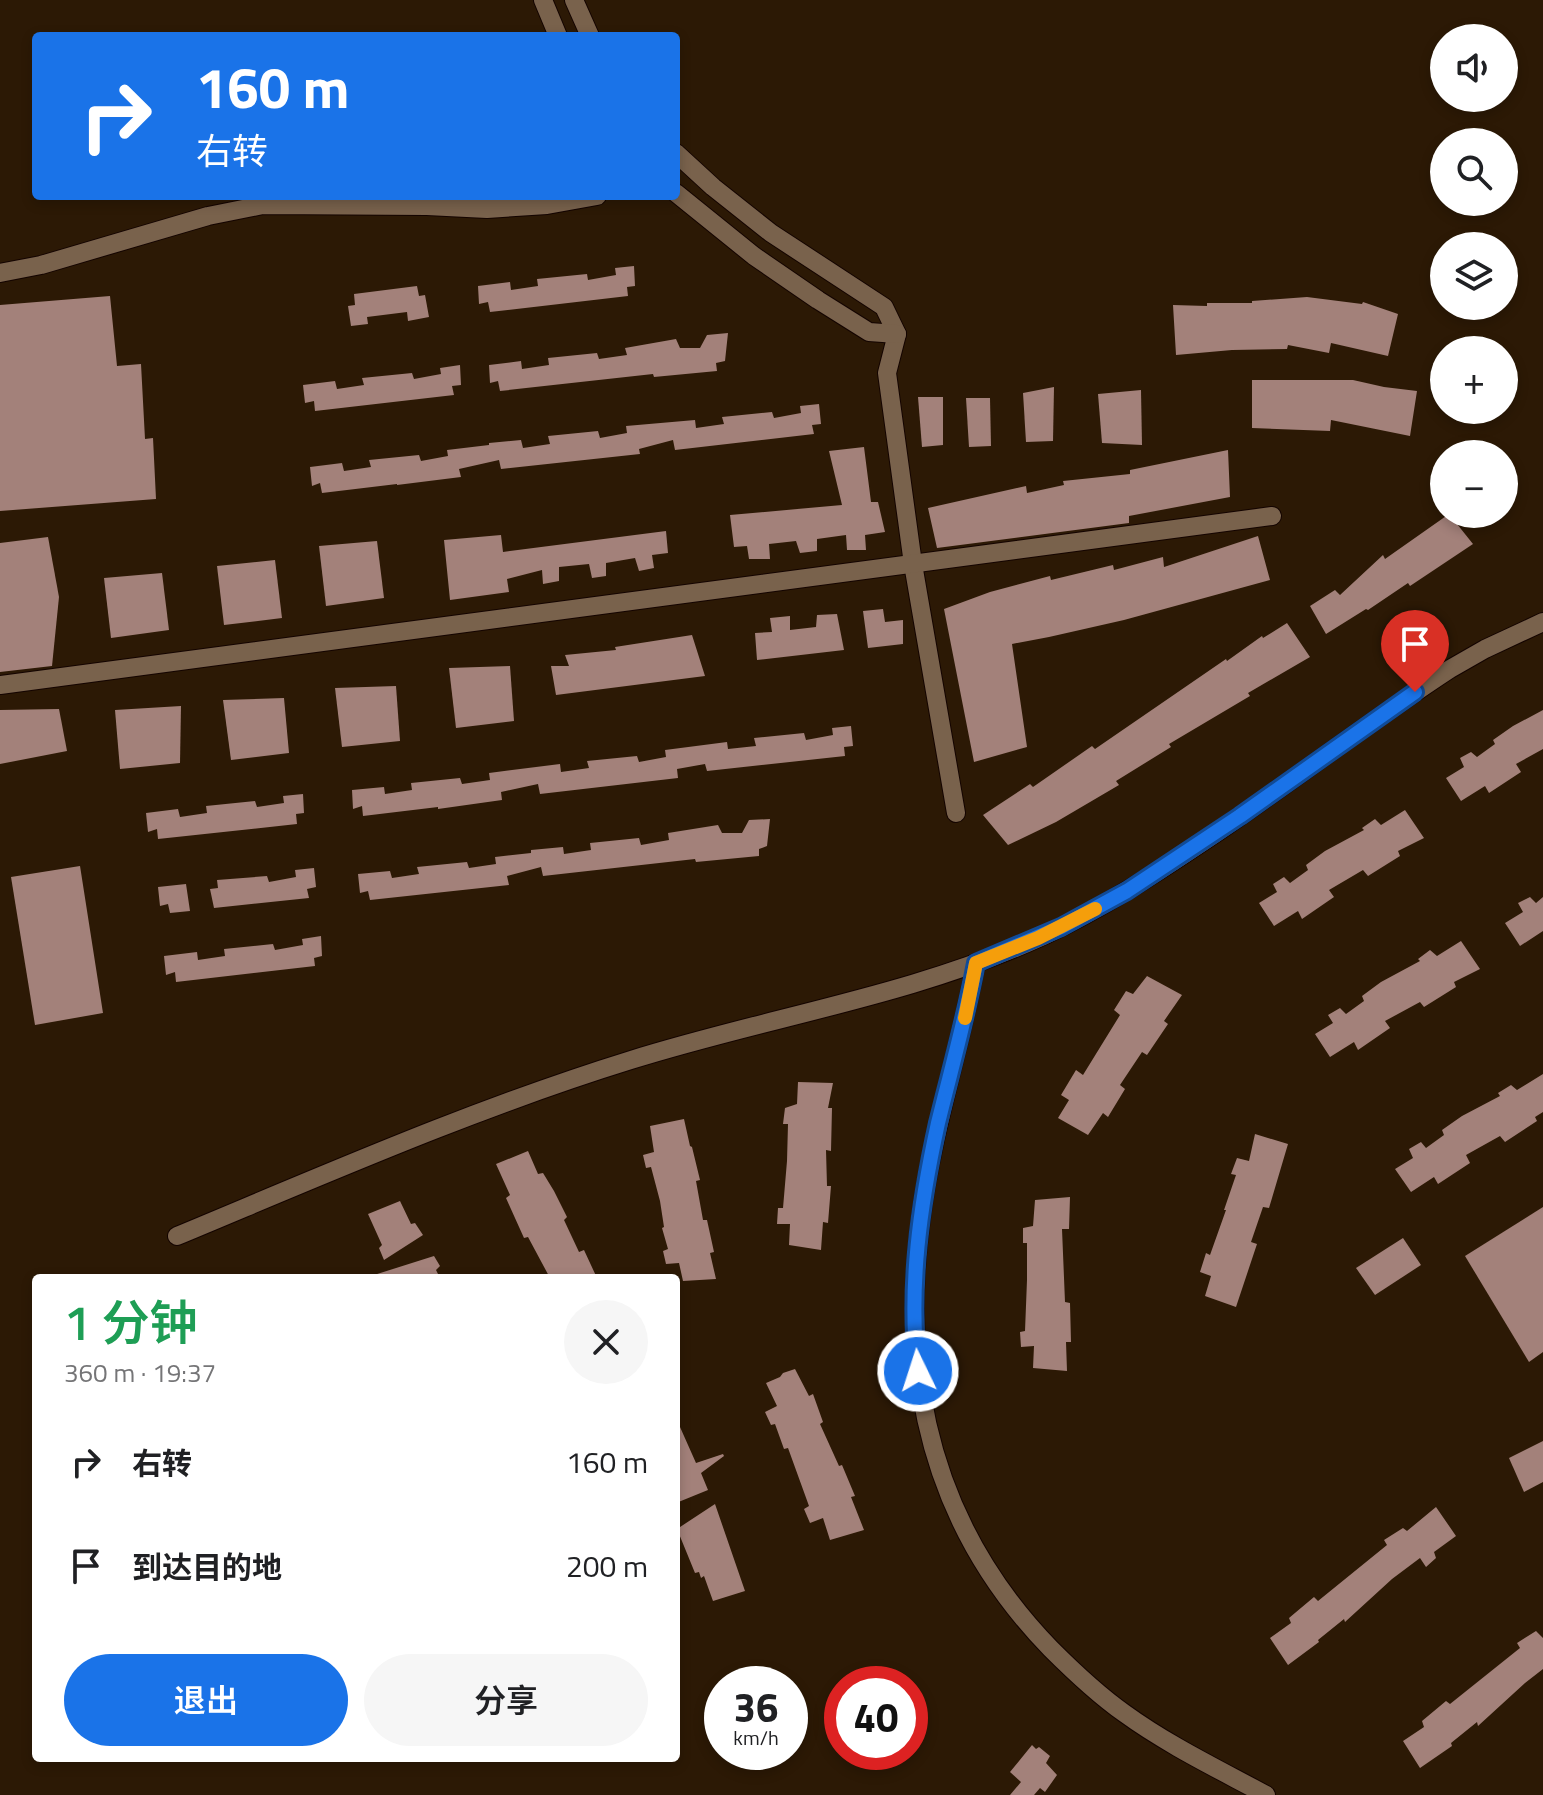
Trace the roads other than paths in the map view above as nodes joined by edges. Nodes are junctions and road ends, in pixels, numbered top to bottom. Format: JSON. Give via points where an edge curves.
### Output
{"nodes":[{"id":1,"x":543,"y":0,"type":"edge"},
{"id":2,"x":574,"y":0,"type":"edge"},
{"id":3,"x":556,"y":32,"type":"edge"},
{"id":4,"x":588,"y":32,"type":"edge"},
{"id":5,"x":680,"y":157,"type":"edge"},
{"id":6,"x":680,"y":196,"type":"edge"},
{"id":7,"x":575,"y":200,"type":"edge"},
{"id":8,"x":0,"y":273,"type":"edge"},
{"id":9,"x":897,"y":334,"type":"junction"},
{"id":10,"x":1272,"y":516,"type":"dead end"},
{"id":11,"x":913,"y":564,"type":"junction"},
{"id":12,"x":1543,"y":622,"type":"edge"},
{"id":13,"x":0,"y":685,"type":"edge"},
{"id":14,"x":956,"y":813,"type":"dead end"},
{"id":15,"x":976,"y":963,"type":"junction"},
{"id":16,"x":177,"y":1236,"type":"dead end"},
{"id":17,"x":1266,"y":1795,"type":"edge"}],
"edges":[{"from":1,"to":3,"type":"street"},
{"from":2,"to":4,"type":"street"},
{"from":5,"to":9,"type":"street","via":[[771,233],[884,307]]},
{"from":6,"to":9,"type":"street","via":[[818,300],[869,332]]},
{"from":7,"to":8,"type":"street","via":[[487,209],[263,205]]},
{"from":9,"to":11,"type":"street","via":[[887,373]]},
{"from":10,"to":11,"type":"street"},
{"from":11,"to":13,"type":"street"},
{"from":11,"to":14,"type":"street"},
{"from":12,"to":15,"type":"street","via":[[1450,669],[1127,891],[1061,927]]},
{"from":15,"to":16,"type":"street","via":[[563,1082]]},
{"from":15,"to":17,"type":"street","via":[[926,1185],[917,1251],[916,1353],[936,1459],[985,1565],[1009,1601],[1076,1674],[1162,1738]]}]}
